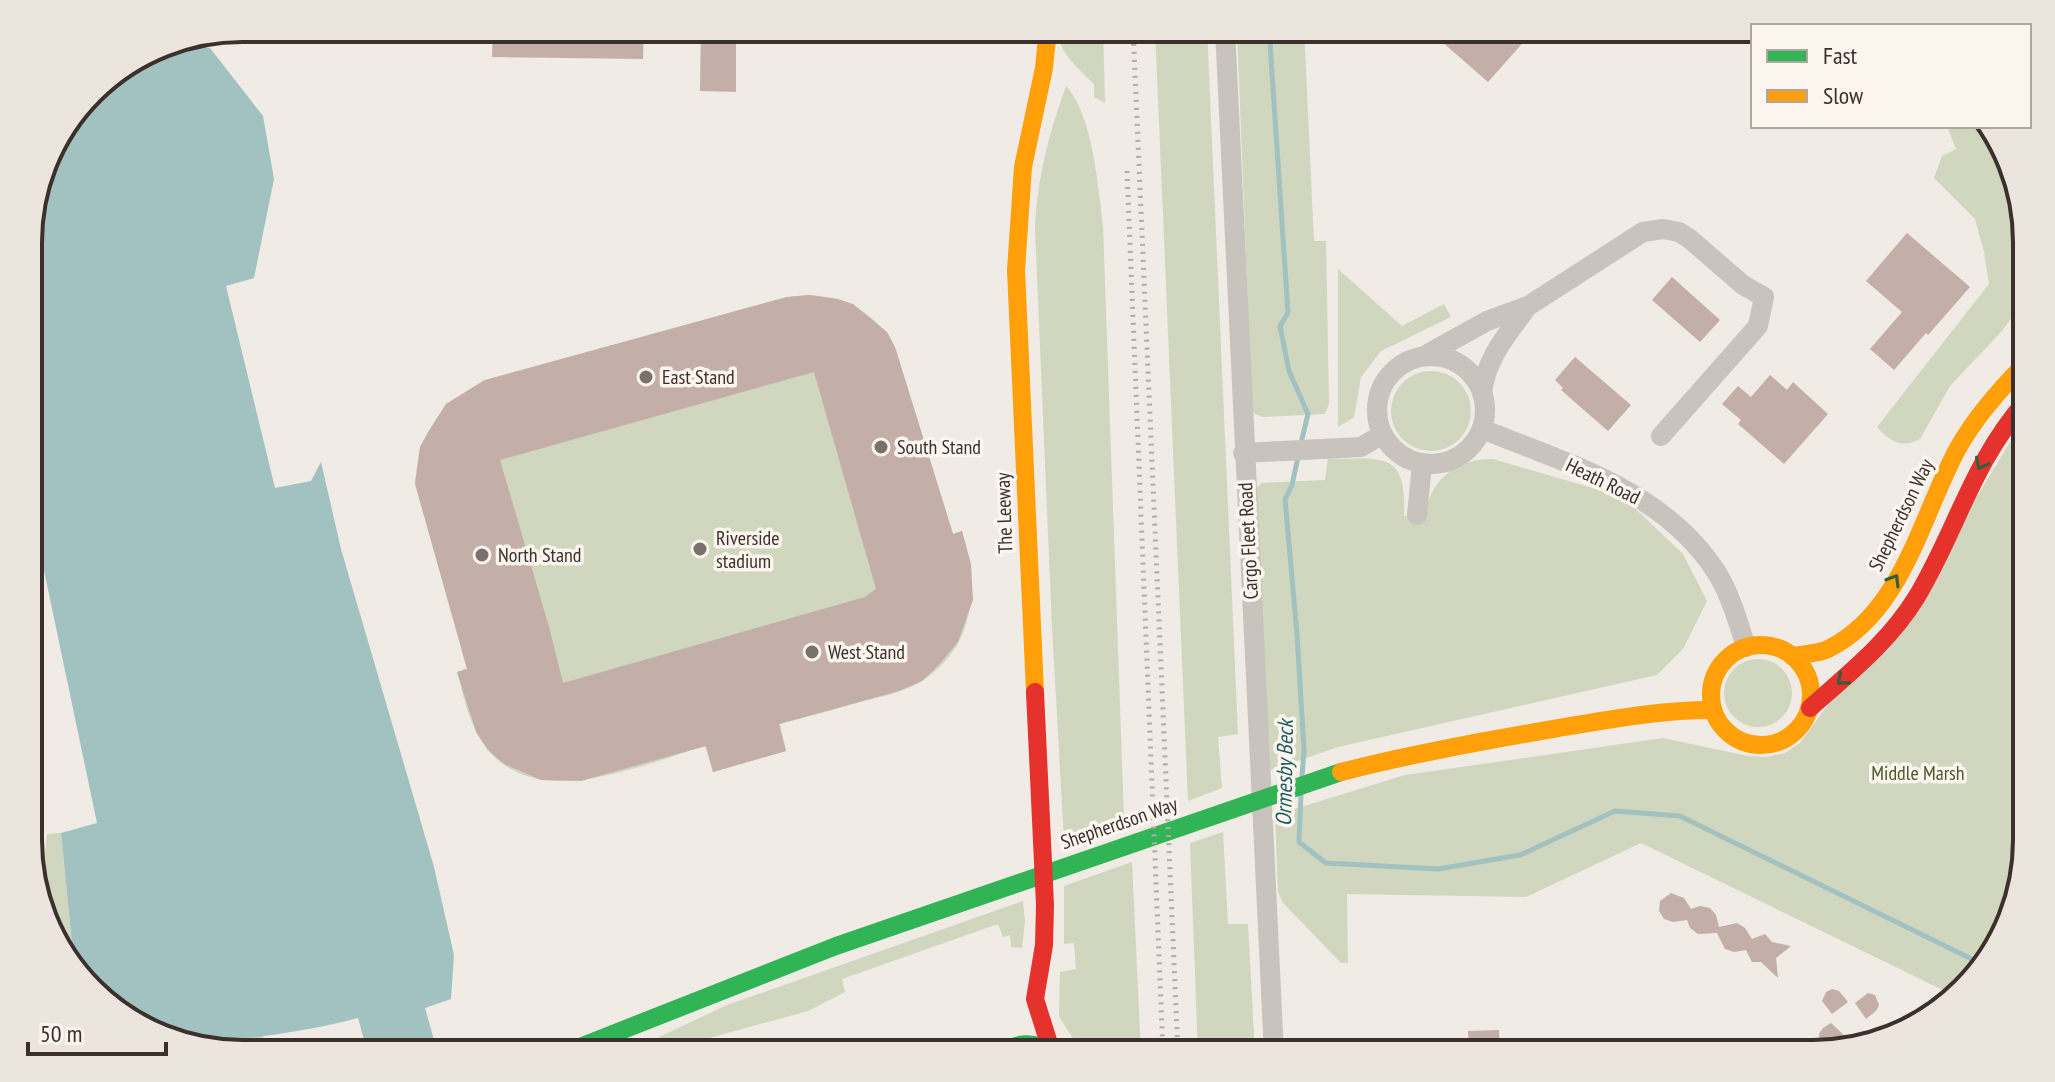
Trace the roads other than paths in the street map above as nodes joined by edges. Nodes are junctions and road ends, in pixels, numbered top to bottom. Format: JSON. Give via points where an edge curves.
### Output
{"nodes":[{"id":1,"x":1048,"y":42,"type":"edge"},
{"id":2,"x":1226,"y":42,"type":"edge"},
{"id":3,"x":1528,"y":306,"type":"junction"},
{"id":4,"x":1424,"y":356,"type":"junction"},
{"id":5,"x":2013,"y":377,"type":"edge"},
{"id":6,"x":1482,"y":393,"type":"junction"},
{"id":7,"x":2013,"y":418,"type":"edge"},
{"id":8,"x":1482,"y":429,"type":"junction"},
{"id":9,"x":1383,"y":434,"type":"junction"},
{"id":10,"x":1661,"y":436,"type":"dead end"},
{"id":11,"x":1243,"y":453,"type":"junction"},
{"id":12,"x":1422,"y":464,"type":"junction"},
{"id":13,"x":1417,"y":515,"type":"dead end"},
{"id":14,"x":1746,"y":647,"type":"junction"},
{"id":15,"x":1792,"y":656,"type":"junction"},
{"id":16,"x":1810,"y":708,"type":"junction"},
{"id":17,"x":1711,"y":710,"type":"junction"},
{"id":18,"x":1035,"y":999,"type":"junction"},
{"id":19,"x":598,"y":1040,"type":"edge"},
{"id":20,"x":1011,"y":1040,"type":"edge"},
{"id":21,"x":1049,"y":1040,"type":"edge"},
{"id":22,"x":1273,"y":1040,"type":"edge"}],
"edges":[{"from":1,"to":18,"type":"street","name":"The Leeway","via":[[1017,211],[1045,905]]},
{"from":2,"to":11,"type":"street","name":"Cargo Fleet Road"},
{"from":3,"to":4,"type":"street","via":[[1487,321]]},
{"from":3,"to":6,"type":"street","via":[[1494,352]]},
{"from":3,"to":10,"type":"street","via":[[1630,239],[1655,229],[1679,232],[1764,297],[1758,326]]},
{"from":4,"to":6,"type":"street","via":[[1460,364]]},
{"from":4,"to":9,"type":"street","via":[[1389,376],[1377,415]]},
{"from":15,"to":5,"type":"street","name":"Shepherdson Way","one_way":true,"via":[[1827,650],[1869,616],[1893,584],[1965,436]]},
{"from":6,"to":8,"type":"street"},
{"from":7,"to":16,"type":"street","one_way":true,"via":[[1989,449],[1914,601],[1855,669]]},
{"from":8,"to":12,"type":"street","via":[[1458,457]]},
{"from":8,"to":14,"type":"street","name":"Heath Road","via":[[1612,481],[1676,524],[1717,574]]},
{"from":9,"to":11,"type":"street","via":[[1361,447]]},
{"from":9,"to":12,"type":"street","via":[[1406,458]]},
{"from":11,"to":22,"type":"street","name":"Cargo Fleet Road"},
{"from":12,"to":13,"type":"street"},
{"from":14,"to":15,"type":"street","name":"Shepherdson Way","via":[[1779,648]]},
{"from":14,"to":17,"type":"street","via":[[1719,667],[1712,681]]},
{"from":15,"to":16,"type":"street","via":[[1804,669]]},
{"from":16,"to":17,"type":"street","via":[[1798,729],[1783,741],[1762,746],[1729,734]]},
{"from":17,"to":19,"type":"street","name":"Shepherdson Way","via":[[1640,714],[1518,734],[1399,756],[1327,776],[836,946]]},
{"from":18,"to":20,"type":"street","name":"The Leeway"},
{"from":18,"to":21,"type":"street","name":"The Leeway"}]}
